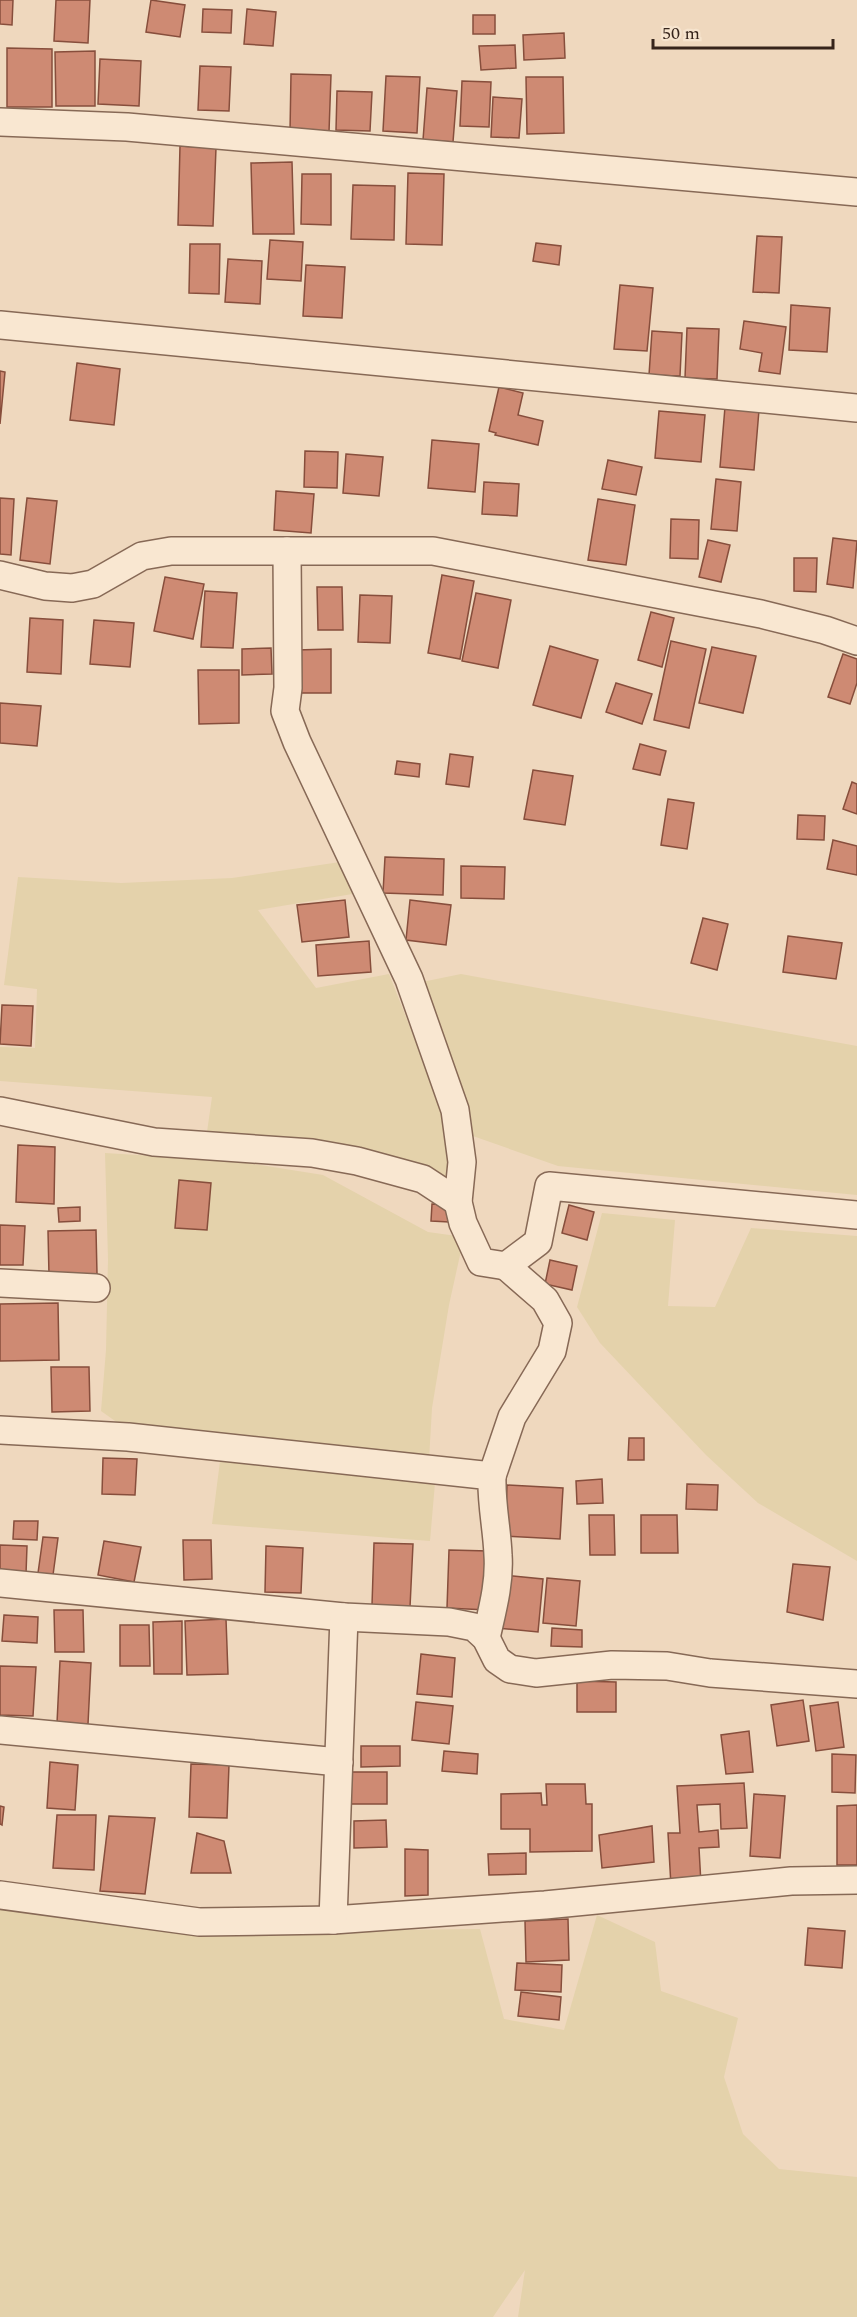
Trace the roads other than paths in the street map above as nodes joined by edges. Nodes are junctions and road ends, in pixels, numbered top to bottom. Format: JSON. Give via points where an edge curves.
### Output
{"nodes":[{"id":1,"x":0,"y":122,"type":"edge"},
{"id":2,"x":857,"y":192,"type":"edge"},
{"id":3,"x":0,"y":325,"type":"edge"},
{"id":4,"x":857,"y":408,"type":"edge"},
{"id":5,"x":287,"y":551,"type":"junction"},
{"id":6,"x":0,"y":575,"type":"edge"},
{"id":7,"x":857,"y":641,"type":"edge"},
{"id":8,"x":0,"y":1111,"type":"edge"},
{"id":9,"x":458,"y":1202,"type":"junction"},
{"id":10,"x":857,"y":1215,"type":"edge"},
{"id":11,"x":506,"y":1266,"type":"junction"},
{"id":12,"x":0,"y":1283,"type":"edge"},
{"id":13,"x":96,"y":1288,"type":"dead end"},
{"id":14,"x":0,"y":1430,"type":"edge"},
{"id":15,"x":492,"y":1476,"type":"junction"},
{"id":16,"x":0,"y":1582,"type":"edge"},
{"id":17,"x":344,"y":1617,"type":"junction"},
{"id":18,"x":486,"y":1638,"type":"junction"},
{"id":19,"x":857,"y":1684,"type":"edge"},
{"id":20,"x":0,"y":1730,"type":"edge"},
{"id":21,"x":339,"y":1762,"type":"junction"},
{"id":22,"x":857,"y":1880,"type":"edge"},
{"id":23,"x":0,"y":1895,"type":"edge"},
{"id":24,"x":333,"y":1920,"type":"junction"}],
"edges":[{"from":1,"to":2,"type":"street","via":[[127,127]]},
{"from":3,"to":4,"type":"street"},
{"from":5,"to":6,"type":"street","via":[[171,551],[142,556],[93,584],[72,588]]},
{"from":5,"to":7,"type":"street","via":[[433,551],[761,614]]},
{"from":5,"to":9,"type":"street","via":[[285,711],[409,979],[455,1110],[462,1162]]},
{"from":8,"to":9,"type":"street","via":[[154,1142],[312,1153],[357,1161],[423,1179]]},
{"from":9,"to":11,"type":"street","via":[[481,1262]]},
{"from":10,"to":11,"type":"street","via":[[549,1186],[538,1242]]},
{"from":11,"to":15,"type":"street","via":[[545,1300],[558,1323],[552,1351],[512,1417]]},
{"from":12,"to":13,"type":"street"},
{"from":14,"to":15,"type":"street","via":[[128,1437]]},
{"from":15,"to":18,"type":"street","via":[[491,1502],[499,1557],[496,1595]]},
{"from":16,"to":17,"type":"street"},
{"from":17,"to":18,"type":"street","via":[[449,1622],[474,1627]]},
{"from":17,"to":21,"type":"street"},
{"from":18,"to":19,"type":"street","via":[[497,1660],[510,1670],[667,1666]]},
{"from":20,"to":21,"type":"street"},
{"from":21,"to":24,"type":"street"},
{"from":22,"to":24,"type":"street","via":[[791,1881]]},
{"from":23,"to":24,"type":"street","via":[[199,1922]]}]}
